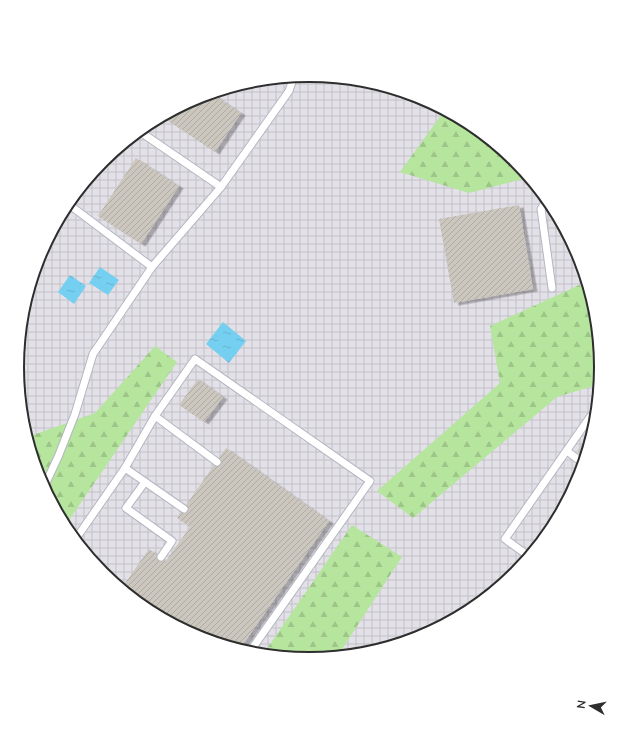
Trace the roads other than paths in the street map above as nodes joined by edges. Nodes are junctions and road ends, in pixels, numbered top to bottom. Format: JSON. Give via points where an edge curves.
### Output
{"nodes":[{"id":1,"x":292,"y":82,"type":"edge"},
{"id":2,"x":144,"y":135,"type":"edge"},
{"id":3,"x":221,"y":187,"type":"junction"},
{"id":4,"x":544,"y":204,"type":"edge"},
{"id":5,"x":73,"y":207,"type":"edge"},
{"id":6,"x":152,"y":267,"type":"junction"},
{"id":7,"x":552,"y":288,"type":"dead end"},
{"id":8,"x":155,"y":416,"type":"junction"},
{"id":9,"x":591,"y":416,"type":"edge"},
{"id":10,"x":566,"y":451,"type":"junction"},
{"id":11,"x":579,"y":461,"type":"edge"},
{"id":12,"x":217,"y":462,"type":"dead end"},
{"id":13,"x":125,"y":468,"type":"junction"},
{"id":14,"x":47,"y":480,"type":"edge"},
{"id":15,"x":145,"y":482,"type":"junction"},
{"id":16,"x":184,"y":508,"type":"dead end"},
{"id":17,"x":79,"y":535,"type":"edge"},
{"id":18,"x":525,"y":554,"type":"edge"},
{"id":19,"x":161,"y":557,"type":"dead end"},
{"id":20,"x":253,"y":647,"type":"edge"}],
"edges":[{"from":1,"to":3,"type":"lane","via":[[289,91]]},
{"from":2,"to":3,"type":"lane"},
{"from":3,"to":6,"type":"lane"},
{"from":4,"to":7,"type":"lane","via":[[541,209]]},
{"from":5,"to":6,"type":"lane"},
{"from":6,"to":14,"type":"lane","via":[[94,354],[75,414]]},
{"from":8,"to":12,"type":"lane"},
{"from":8,"to":13,"type":"lane"},
{"from":8,"to":20,"type":"lane","via":[[195,359],[370,481]]},
{"from":9,"to":10,"type":"lane"},
{"from":10,"to":11,"type":"lane"},
{"from":10,"to":18,"type":"lane","via":[[505,539]]},
{"from":13,"to":15,"type":"lane"},
{"from":13,"to":17,"type":"lane"},
{"from":15,"to":16,"type":"lane"},
{"from":15,"to":19,"type":"lane","via":[[126,508],[172,541]]}]}
